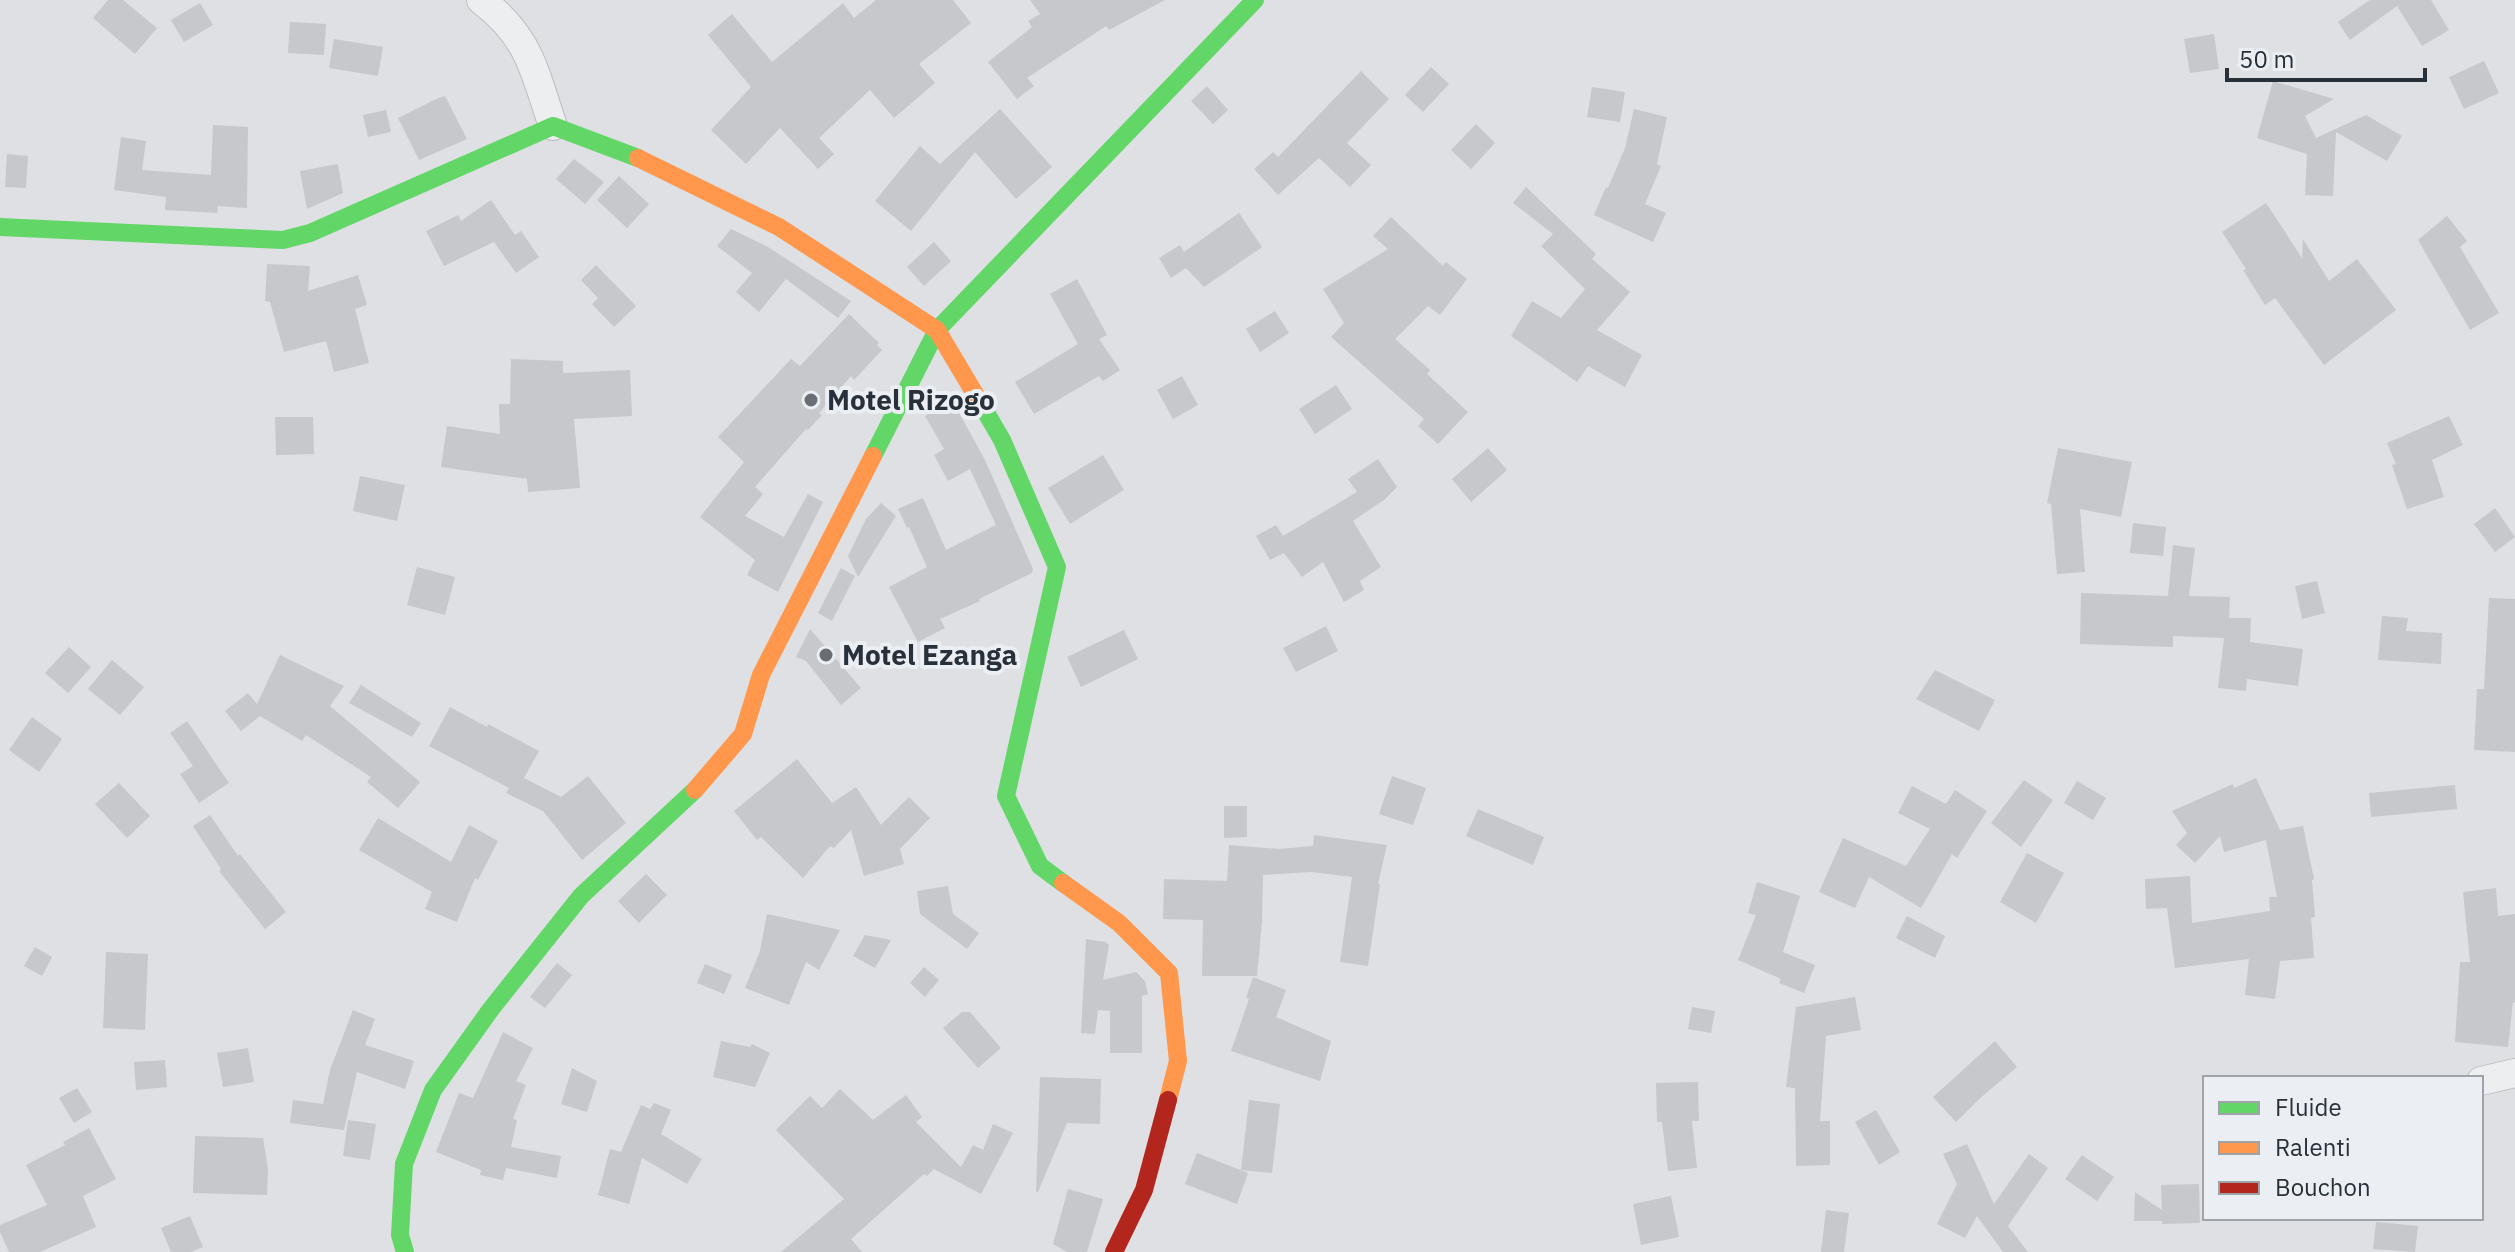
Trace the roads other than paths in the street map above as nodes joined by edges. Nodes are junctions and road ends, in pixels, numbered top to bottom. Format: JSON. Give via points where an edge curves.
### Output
{"nodes":[{"id":1,"x":481,"y":0,"type":"edge"},
{"id":2,"x":1255,"y":0,"type":"edge"},
{"id":3,"x":553,"y":126,"type":"junction"},
{"id":4,"x":0,"y":227,"type":"edge"},
{"id":5,"x":937,"y":330,"type":"junction"},
{"id":6,"x":2515,"y":1073,"type":"edge"},
{"id":7,"x":2483,"y":1081,"type":"edge"},
{"id":8,"x":405,"y":1252,"type":"edge"},
{"id":9,"x":1114,"y":1252,"type":"edge"}],
"edges":[{"from":1,"to":3,"type":"street","via":[[518,36]]},
{"from":2,"to":5,"type":"street"},
{"from":3,"to":4,"type":"street","via":[[310,233],[283,240]]},
{"from":3,"to":5,"type":"street","via":[[645,161],[779,227]]},
{"from":5,"to":8,"type":"street","via":[[761,675],[743,734],[691,794],[581,896],[433,1090],[404,1164],[400,1235]]},
{"from":5,"to":9,"type":"street","via":[[1002,440],[1057,567],[1006,796],[1040,866],[1119,923],[1169,973],[1178,1061],[1144,1190]]},
{"from":6,"to":7,"type":"street"}]}
